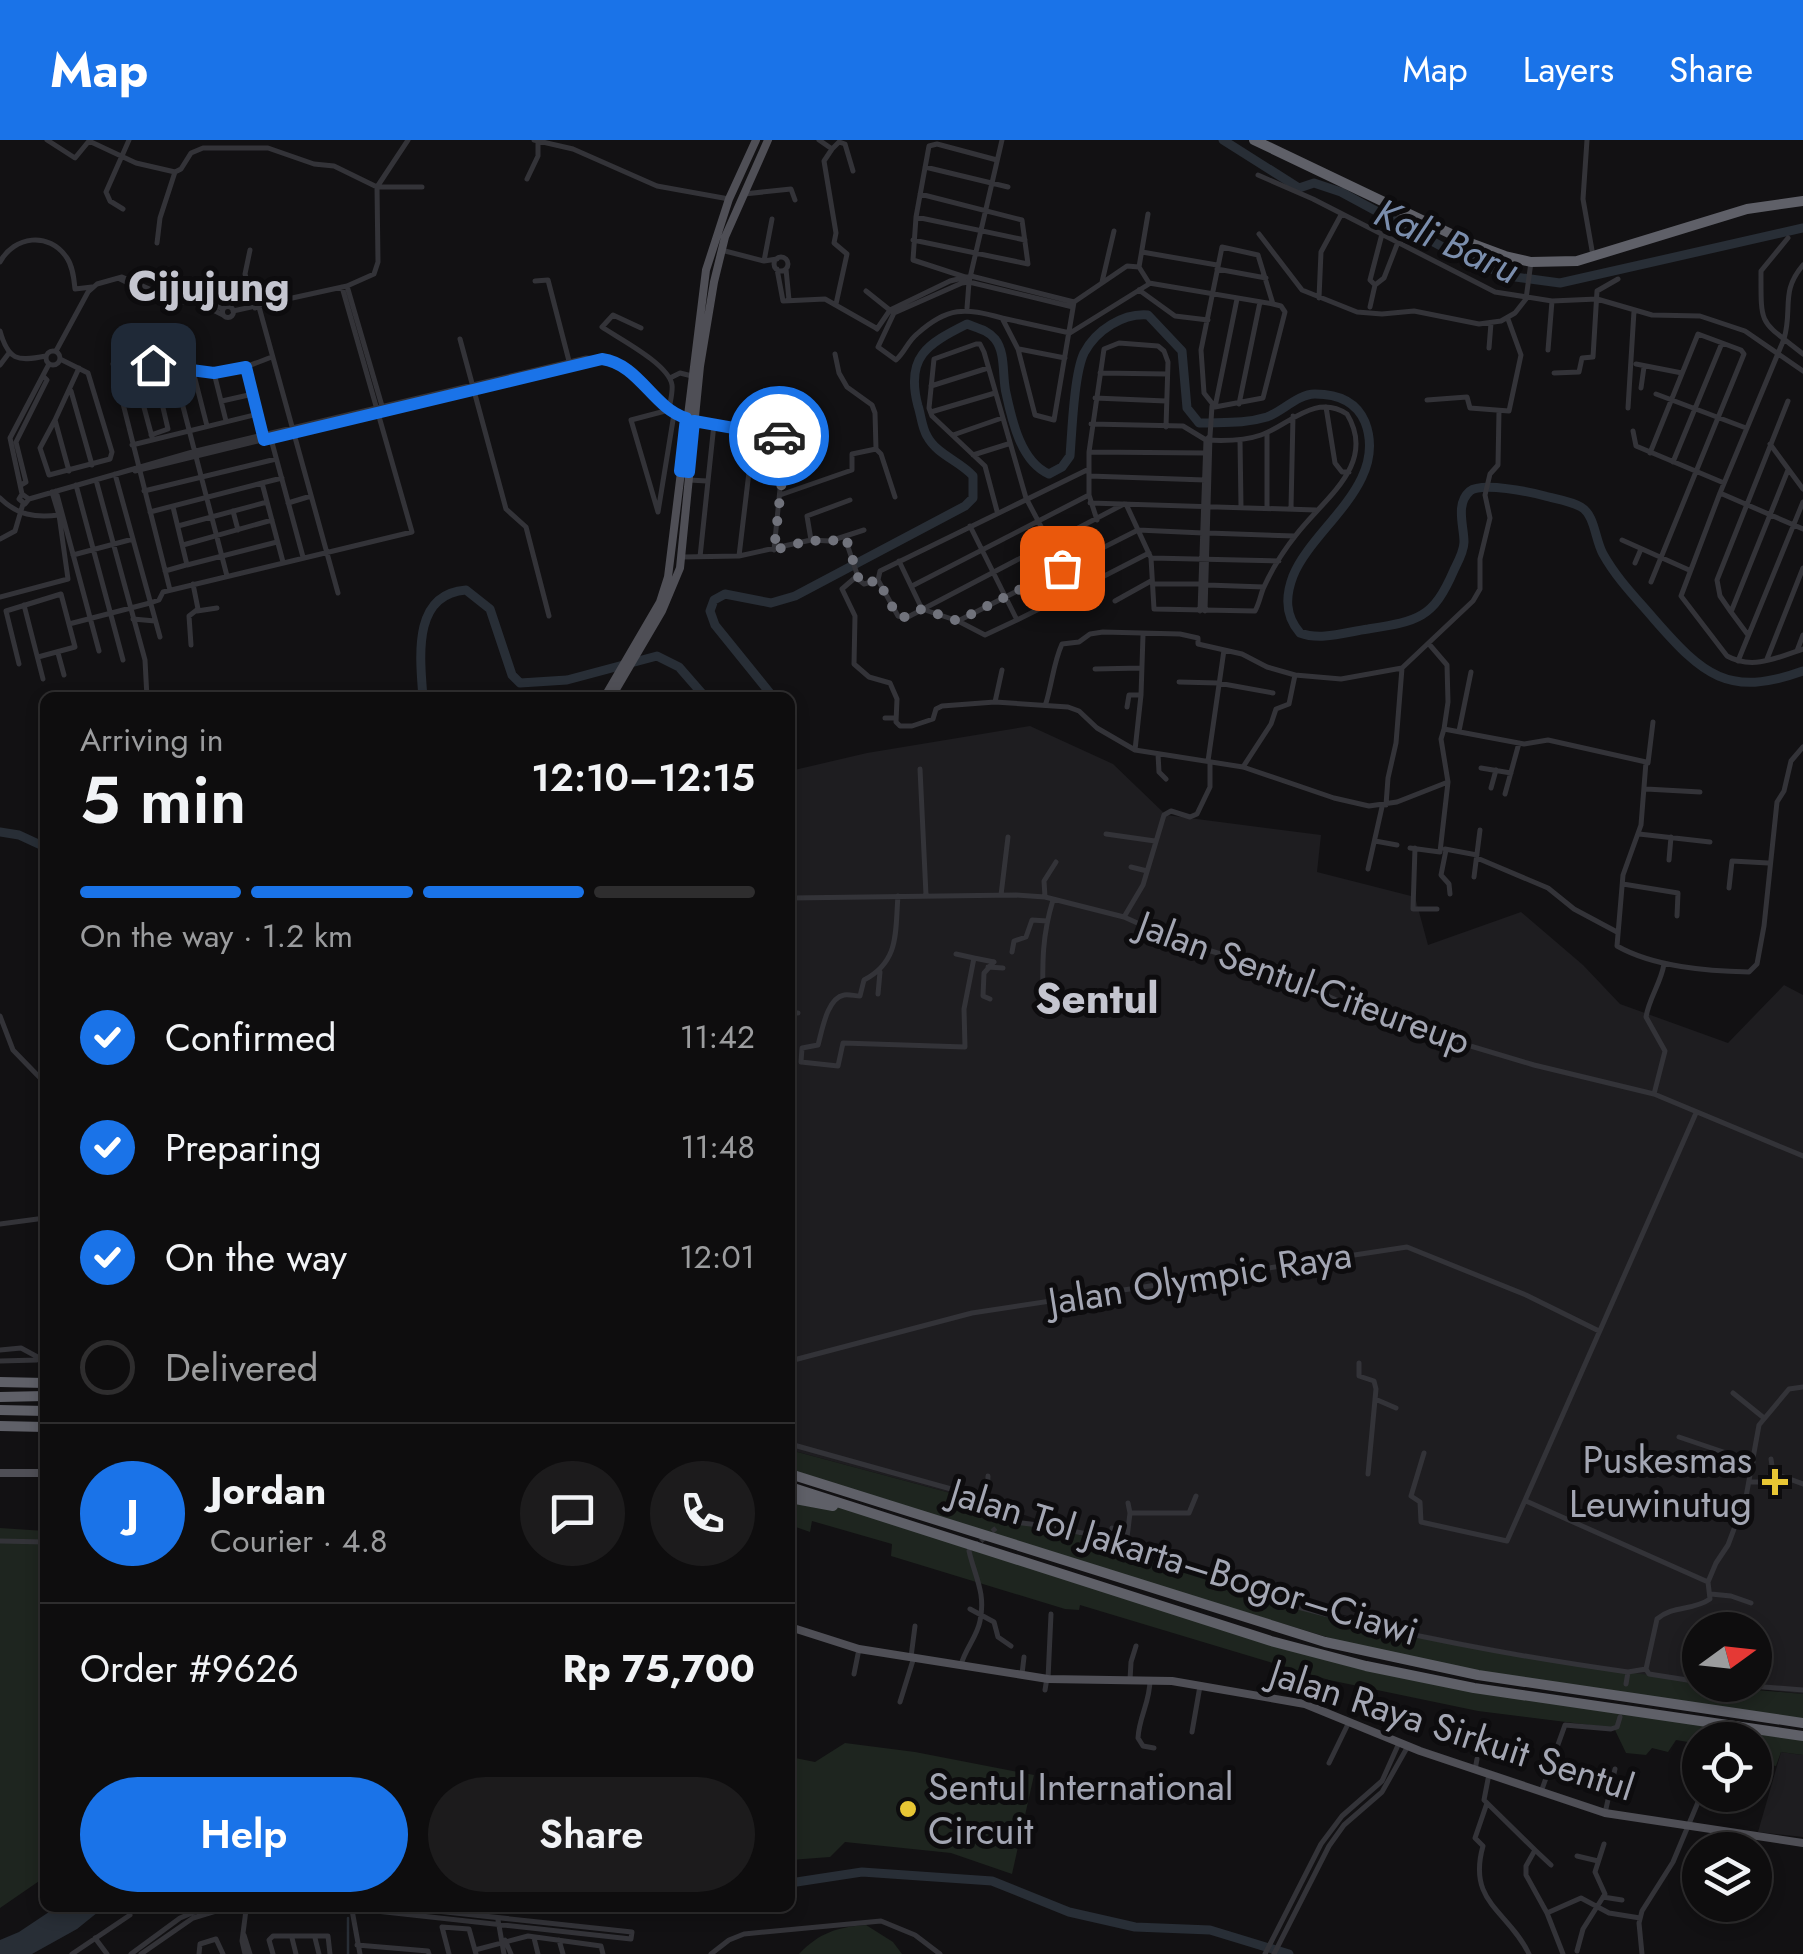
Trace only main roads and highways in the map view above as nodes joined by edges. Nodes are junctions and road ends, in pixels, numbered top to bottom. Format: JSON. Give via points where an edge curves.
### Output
{"nodes":[{"id":1,"x":756,"y":140,"type":"edge"},
{"id":2,"x":768,"y":140,"type":"edge"},
{"id":3,"x":1254,"y":140,"type":"edge"},
{"id":4,"x":1266,"y":140,"type":"edge"},
{"id":5,"x":1803,"y":198,"type":"edge"},
{"id":6,"x":1592,"y":254,"type":"junction"},
{"id":7,"x":704,"y":317,"type":"junction"},
{"id":8,"x":685,"y":477,"type":"junction"},
{"id":9,"x":645,"y":634,"type":"junction"},
{"id":10,"x":611,"y":692,"type":"edge"},
{"id":11,"x":0,"y":1382,"type":"edge"},
{"id":12,"x":40,"y":1383,"type":"edge"},
{"id":13,"x":40,"y":1396,"type":"edge"},
{"id":14,"x":0,"y":1397,"type":"edge"},
{"id":15,"x":0,"y":1410,"type":"edge"},
{"id":16,"x":40,"y":1410,"type":"edge"},
{"id":17,"x":0,"y":1426,"type":"edge"},
{"id":18,"x":40,"y":1427,"type":"edge"},
{"id":19,"x":0,"y":1473,"type":"edge"},
{"id":20,"x":40,"y":1473,"type":"edge"},
{"id":21,"x":795,"y":1476,"type":"edge"},
{"id":22,"x":795,"y":1489,"type":"edge"},
{"id":23,"x":795,"y":1499,"type":"edge"},
{"id":24,"x":863,"y":1510,"type":"junction"},
{"id":25,"x":795,"y":1629,"type":"edge"},
{"id":26,"x":1803,"y":1724,"type":"edge"},
{"id":27,"x":1803,"y":1736,"type":"edge"},
{"id":28,"x":1803,"y":1843,"type":"edge"}],
"edges":[{"from":1,"to":7,"type":"main road","via":[[706,270]]},
{"from":2,"to":7,"type":"main road","via":[[721,250]]},
{"from":3,"to":6,"type":"highway","via":[[1398,218],[1505,256],[1530,272]]},
{"from":4,"to":6,"type":"highway","via":[[1506,251]]},
{"from":5,"to":6,"type":"highway","via":[[1746,204]]},
{"from":7,"to":8,"type":"main road"},
{"from":8,"to":9,"type":"main road","via":[[668,577]]},
{"from":8,"to":9,"type":"main road","via":[[682,557],[669,598]]},
{"from":9,"to":10,"type":"main road"},
{"from":11,"to":12,"type":"highway"},
{"from":13,"to":14,"type":"highway"},
{"from":15,"to":16,"type":"highway"},
{"from":17,"to":18,"type":"highway"},
{"from":19,"to":20,"type":"main road"},
{"from":21,"to":26,"type":"highway","name":"Jalan Tol Jakarta–Bogor–Ciawi","via":[[1336,1645],[1462,1672]]},
{"from":22,"to":24,"type":"highway","name":"Jalan Tol Jakarta–Bogor–Ciawi"},
{"from":23,"to":24,"type":"highway"},
{"from":24,"to":27,"type":"highway","name":"Jalan Tol Jakarta–Bogor–Ciawi","via":[[1356,1664]]},
{"from":25,"to":28,"type":"main road","name":"Jalan Raya Sirkuit Sentul","via":[[858,1649],[1022,1675],[1200,1684],[1305,1704],[1605,1813]]}]}
